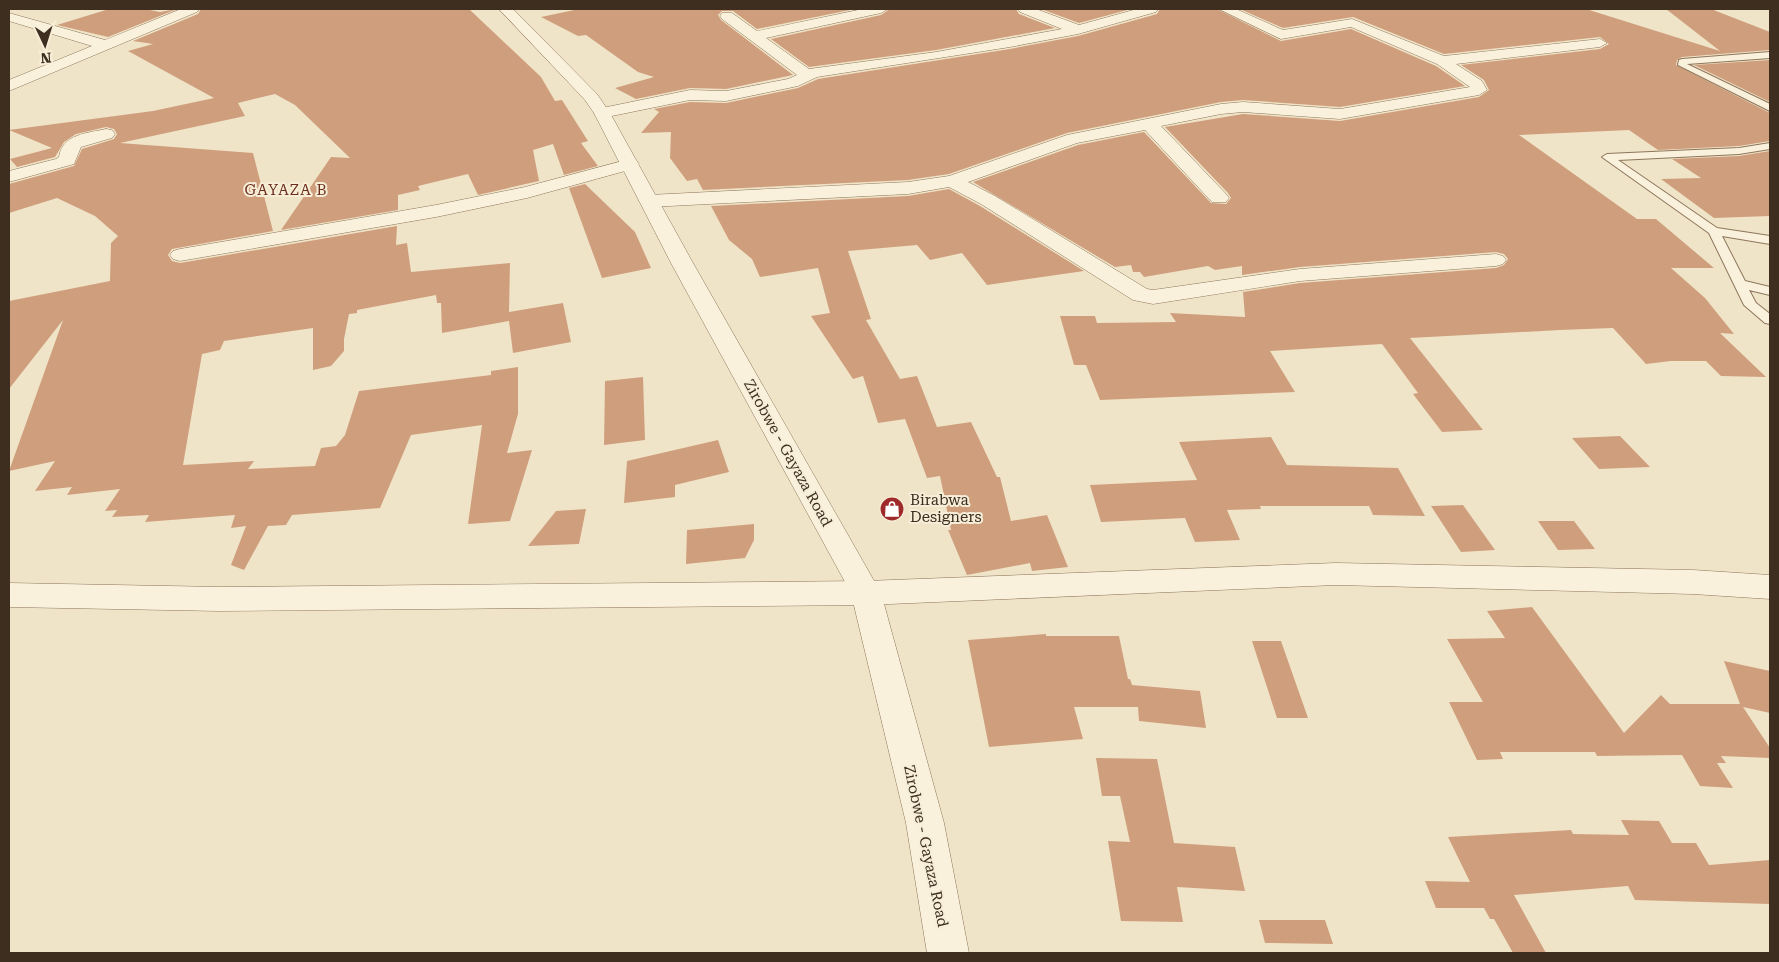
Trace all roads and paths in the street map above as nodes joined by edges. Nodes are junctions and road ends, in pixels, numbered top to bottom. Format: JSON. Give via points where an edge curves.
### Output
{"nodes":[{"id":1,"x":192,"y":9,"type":"edge"},
{"id":2,"x":506,"y":9,"type":"edge"},
{"id":3,"x":881,"y":9,"type":"edge"},
{"id":4,"x":1025,"y":9,"type":"edge"},
{"id":5,"x":1151,"y":9,"type":"edge"},
{"id":6,"x":1226,"y":9,"type":"edge"},
{"id":7,"x":728,"y":16,"type":"dead end"},
{"id":8,"x":9,"y":17,"type":"edge"},
{"id":9,"x":1078,"y":30,"type":"junction"},
{"id":10,"x":753,"y":36,"type":"junction"},
{"id":11,"x":1600,"y":43,"type":"dead end"},
{"id":12,"x":105,"y":45,"type":"junction"},
{"id":13,"x":1770,"y":55,"type":"edge"},
{"id":14,"x":1442,"y":61,"type":"junction"},
{"id":15,"x":806,"y":74,"type":"junction"},
{"id":16,"x":9,"y":86,"type":"edge"},
{"id":17,"x":1770,"y":108,"type":"edge"},
{"id":18,"x":602,"y":113,"type":"junction"},
{"id":19,"x":1149,"y":124,"type":"junction"},
{"id":20,"x":106,"y":134,"type":"dead end"},
{"id":21,"x":1770,"y":146,"type":"edge"},
{"id":22,"x":630,"y":164,"type":"junction"},
{"id":23,"x":9,"y":177,"type":"edge"},
{"id":24,"x":952,"y":181,"type":"junction"},
{"id":25,"x":1219,"y":198,"type":"dead end"},
{"id":26,"x":649,"y":200,"type":"junction"},
{"id":27,"x":1714,"y":231,"type":"junction"},
{"id":28,"x":1770,"y":240,"type":"edge"},
{"id":29,"x":180,"y":255,"type":"dead end"},
{"id":30,"x":1496,"y":260,"type":"dead end"},
{"id":31,"x":1739,"y":284,"type":"junction"},
{"id":32,"x":1770,"y":291,"type":"edge"},
{"id":33,"x":1770,"y":320,"type":"edge"},
{"id":34,"x":1770,"y":587,"type":"edge"},
{"id":35,"x":866,"y":593,"type":"junction"},
{"id":36,"x":9,"y":596,"type":"edge"},
{"id":37,"x":948,"y":953,"type":"edge"}],
"edges":[{"from":1,"to":12,"type":"street"},
{"from":2,"to":18,"type":"street","name":"Zirobwe - Gayaza Road","via":[[591,97]]},
{"from":3,"to":10,"type":"street"},
{"from":4,"to":9,"type":"street"},
{"from":5,"to":9,"type":"street"},
{"from":6,"to":14,"type":"street","via":[[1281,35],[1352,24]]},
{"from":7,"to":10,"type":"street"},
{"from":8,"to":12,"type":"street"},
{"from":9,"to":15,"type":"street","via":[[936,56]]},
{"from":10,"to":15,"type":"street"},
{"from":11,"to":14,"type":"street"},
{"from":12,"to":16,"type":"street"},
{"from":13,"to":17,"type":"lane","via":[[1682,62],[1682,65]]},
{"from":14,"to":19,"type":"street","via":[[1476,84],[1479,90],[1340,114],[1242,107]]},
{"from":15,"to":18,"type":"street","via":[[792,82],[726,96],[690,95]]},
{"from":18,"to":22,"type":"street","name":"Zirobwe - Gayaza Road"},
{"from":19,"to":24,"type":"street","via":[[1073,139]]},
{"from":19,"to":25,"type":"street"},
{"from":20,"to":23,"type":"street","via":[[80,140],[70,146],[68,160],[62,163]]},
{"from":21,"to":27,"type":"lane","via":[[1739,151],[1607,157]]},
{"from":22,"to":26,"type":"street","name":"Zirobwe - Gayaza Road"},
{"from":22,"to":29,"type":"street","via":[[527,192],[436,211]]},
{"from":24,"to":26,"type":"street","via":[[908,188]]},
{"from":24,"to":30,"type":"street","via":[[1141,295],[1152,297],[1300,275]]},
{"from":26,"to":35,"type":"street","name":"Zirobwe - Gayaza Road"},
{"from":27,"to":28,"type":"lane"},
{"from":27,"to":31,"type":"lane"},
{"from":31,"to":32,"type":"lane"},
{"from":31,"to":33,"type":"lane","via":[[1751,305]]},
{"from":34,"to":35,"type":"street","via":[[1693,582],[1336,574]]},
{"from":35,"to":36,"type":"street","via":[[220,599]]},
{"from":35,"to":37,"type":"street","name":"Zirobwe - Gayaza Road","via":[[925,823]]}]}
